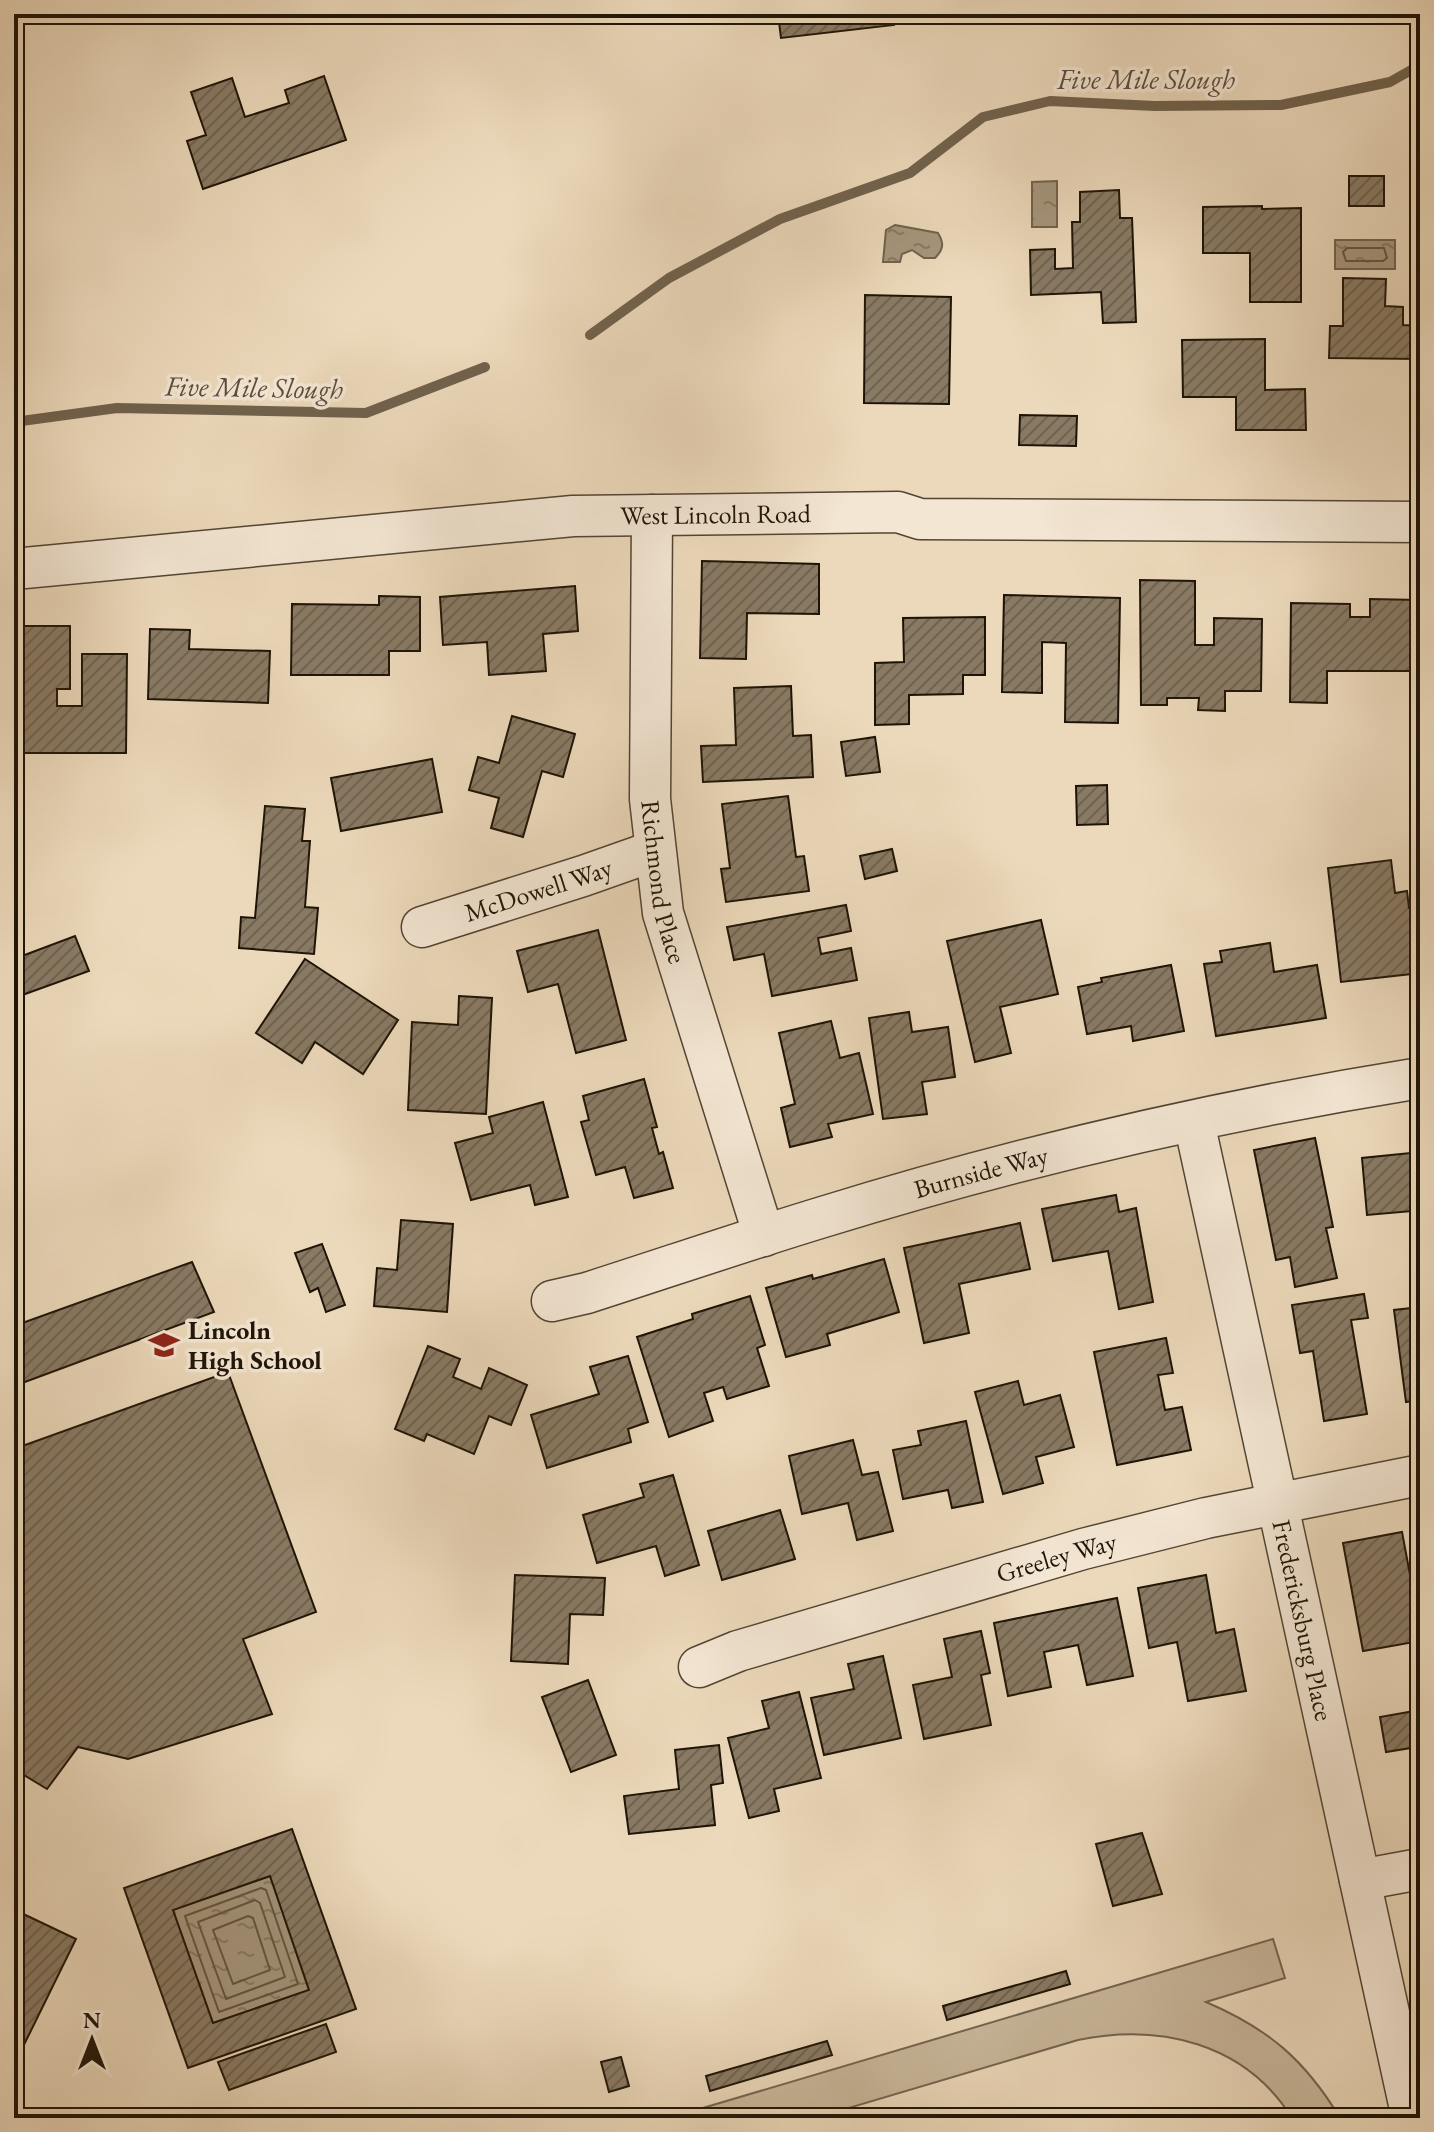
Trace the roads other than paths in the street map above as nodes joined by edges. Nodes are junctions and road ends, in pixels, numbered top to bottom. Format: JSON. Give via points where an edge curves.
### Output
{"nodes":[{"id":1,"x":652,"y":515,"type":"junction"},
{"id":2,"x":1420,"y":522,"type":"edge"},
{"id":3,"x":14,"y":569,"type":"edge"},
{"id":4,"x":654,"y":851,"type":"junction"},
{"id":5,"x":422,"y":927,"type":"dead end"},
{"id":6,"x":1420,"y":1078,"type":"edge"},
{"id":7,"x":1194,"y":1122,"type":"junction"},
{"id":8,"x":764,"y":1236,"type":"junction"},
{"id":9,"x":552,"y":1301,"type":"dead end"},
{"id":10,"x":1420,"y":1475,"type":"edge"},
{"id":11,"x":1276,"y":1503,"type":"junction"},
{"id":12,"x":699,"y":1667,"type":"dead end"},
{"id":13,"x":1420,"y":1869,"type":"edge"},
{"id":14,"x":1360,"y":1880,"type":"junction"},
{"id":15,"x":1412,"y":2118,"type":"edge"}],
"edges":[{"from":1,"to":2,"type":"street","name":"West Lincoln Road","via":[[898,512],[920,519]]},
{"from":1,"to":3,"type":"street","name":"West Lincoln Road","via":[[558,517]]},
{"from":1,"to":4,"type":"street","name":"Richmond Place"},
{"from":4,"to":5,"type":"street","name":"McDowell Way"},
{"from":4,"to":8,"type":"street","name":"Richmond Place","via":[[663,913]]},
{"from":6,"to":7,"type":"street","name":"Burnside Way"},
{"from":7,"to":8,"type":"street","name":"Burnside Way","via":[[1028,1160]]},
{"from":7,"to":11,"type":"street","name":"Fredericksburg Place"},
{"from":8,"to":9,"type":"street","name":"Burnside Way"},
{"from":10,"to":11,"type":"street","name":"Greeley Way"},
{"from":11,"to":12,"type":"street","name":"Greeley Way","via":[[1083,1549]]},
{"from":11,"to":14,"type":"street","name":"Fredericksburg Place"},
{"from":13,"to":14,"type":"street"},
{"from":14,"to":15,"type":"street","name":"Fredericksburg Place"}]}
